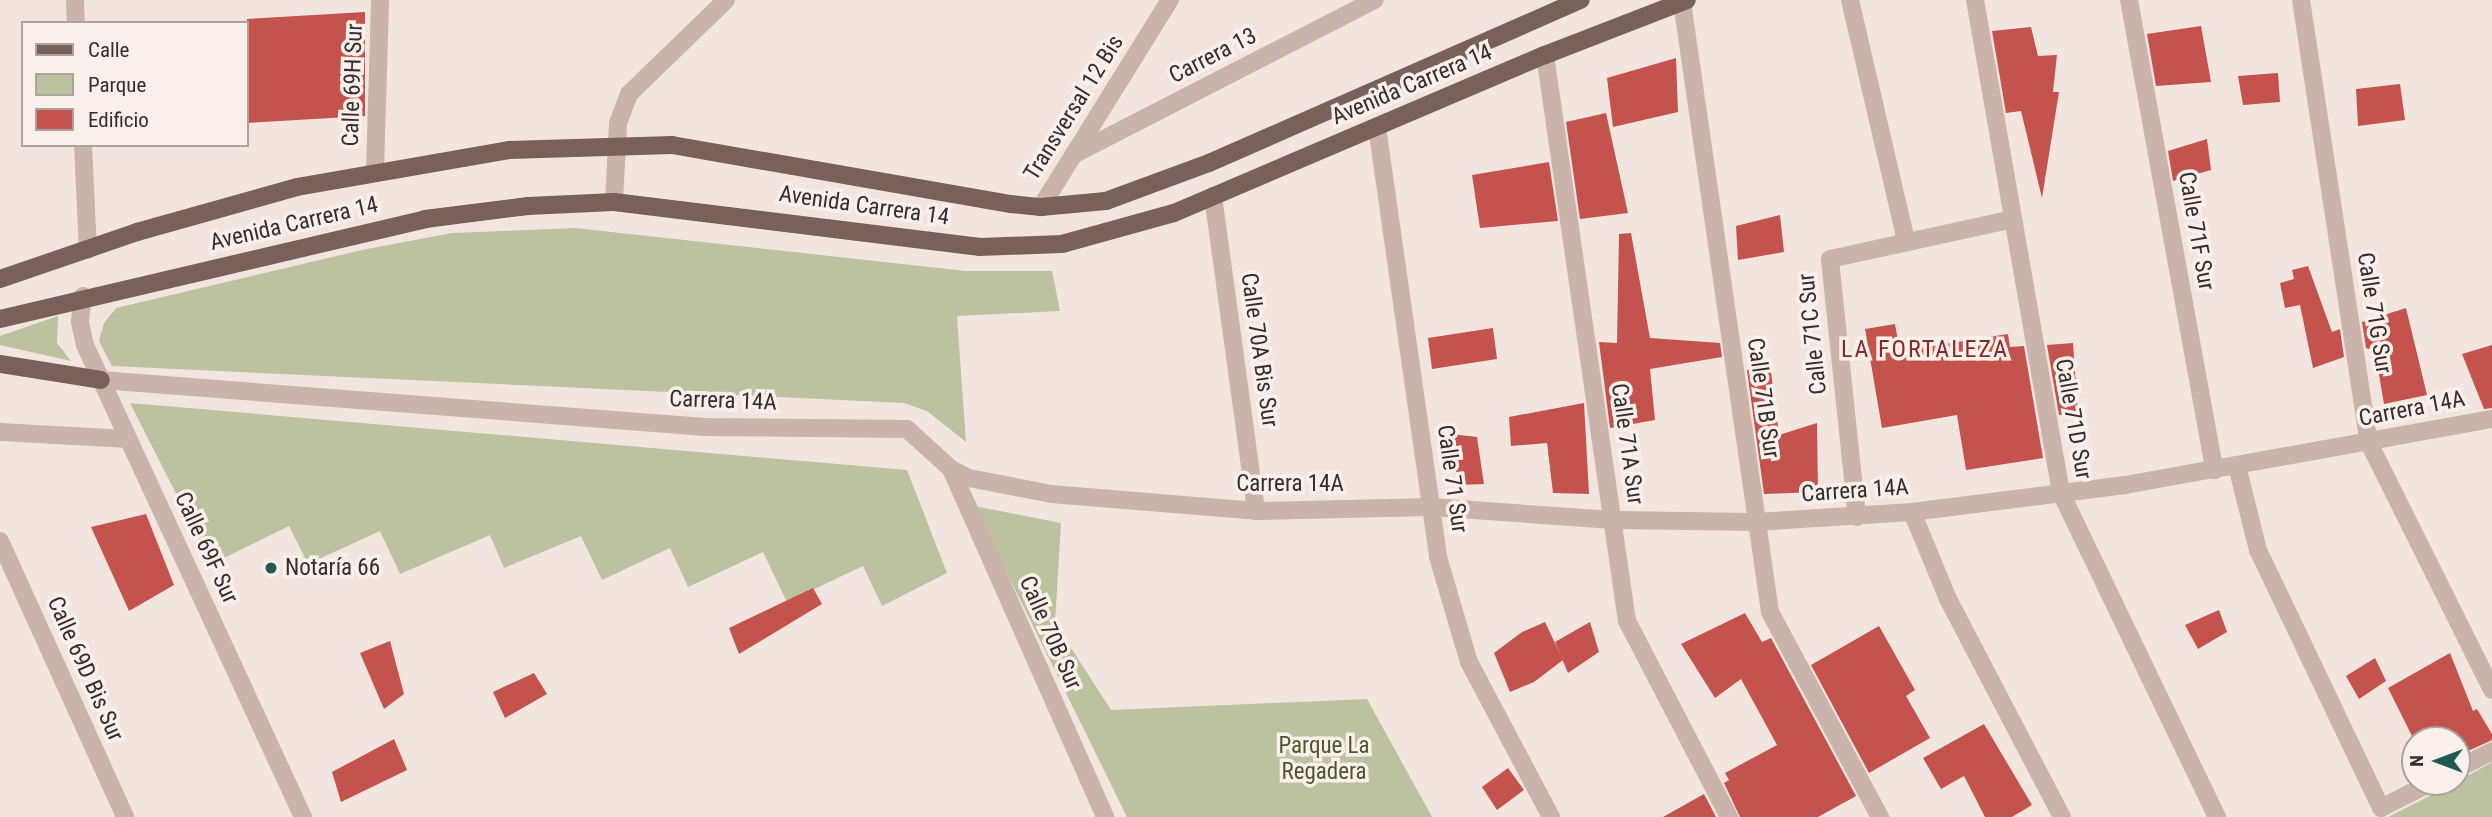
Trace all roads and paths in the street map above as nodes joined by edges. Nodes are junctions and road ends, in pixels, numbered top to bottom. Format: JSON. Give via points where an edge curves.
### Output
{"nodes":[{"id":1,"x":75,"y":0,"type":"edge"},
{"id":2,"x":380,"y":0,"type":"edge"},
{"id":3,"x":726,"y":0,"type":"edge"},
{"id":4,"x":1170,"y":0,"type":"edge"},
{"id":5,"x":1376,"y":0,"type":"edge"},
{"id":6,"x":1581,"y":0,"type":"edge"},
{"id":7,"x":1850,"y":0,"type":"edge"},
{"id":8,"x":1975,"y":0,"type":"edge"},
{"id":9,"x":2129,"y":0,"type":"edge"},
{"id":10,"x":2301,"y":0,"type":"edge"},
{"id":11,"x":1685,"y":1,"type":"edge"},
{"id":12,"x":76,"y":21,"type":"edge"},
{"id":13,"x":1545,"y":55,"type":"junction"},
{"id":14,"x":1377,"y":127,"type":"junction"},
{"id":15,"x":616,"y":144,"type":"junction"},
{"id":16,"x":83,"y":147,"type":"edge"},
{"id":17,"x":1073,"y":155,"type":"junction"},
{"id":18,"x":375,"y":172,"type":"junction"},
{"id":19,"x":1213,"y":196,"type":"junction"},
{"id":20,"x":614,"y":202,"type":"junction"},
{"id":21,"x":1041,"y":207,"type":"junction"},
{"id":22,"x":2013,"y":219,"type":"junction"},
{"id":23,"x":1906,"y":240,"type":"junction"},
{"id":24,"x":88,"y":250,"type":"junction"},
{"id":25,"x":0,"y":279,"type":"edge"},
{"id":26,"x":83,"y":296,"type":"junction"},
{"id":27,"x":0,"y":319,"type":"edge"},
{"id":28,"x":0,"y":364,"type":"edge"},
{"id":29,"x":101,"y":380,"type":"junction"},
{"id":30,"x":2492,"y":419,"type":"edge"},
{"id":31,"x":0,"y":432,"type":"edge"},
{"id":32,"x":128,"y":439,"type":"junction"},
{"id":33,"x":2369,"y":443,"type":"junction"},
{"id":34,"x":2237,"y":466,"type":"junction"},
{"id":35,"x":951,"y":469,"type":"junction"},
{"id":36,"x":2214,"y":470,"type":"junction"},
{"id":37,"x":2060,"y":493,"type":"junction"},
{"id":38,"x":1431,"y":507,"type":"junction"},
{"id":39,"x":1256,"y":511,"type":"junction"},
{"id":40,"x":1912,"y":512,"type":"junction"},
{"id":41,"x":1857,"y":517,"type":"junction"},
{"id":42,"x":1613,"y":520,"type":"junction"},
{"id":43,"x":1755,"y":522,"type":"junction"},
{"id":44,"x":0,"y":541,"type":"edge"},
{"id":45,"x":2492,"y":690,"type":"edge"},
{"id":46,"x":2492,"y":751,"type":"edge"},
{"id":47,"x":2471,"y":762,"type":"edge"},
{"id":48,"x":2405,"y":796,"type":"edge"},
{"id":49,"x":125,"y":817,"type":"edge"},
{"id":50,"x":303,"y":817,"type":"edge"},
{"id":51,"x":1105,"y":817,"type":"edge"},
{"id":52,"x":1551,"y":817,"type":"edge"},
{"id":53,"x":1728,"y":817,"type":"edge"},
{"id":54,"x":1880,"y":817,"type":"edge"},
{"id":55,"x":2062,"y":817,"type":"edge"},
{"id":56,"x":2217,"y":817,"type":"edge"}],
"edges":[{"from":1,"to":12,"type":"street"},
{"from":2,"to":18,"type":"street","name":"Calle 69H Sur"},
{"from":3,"to":15,"type":"street","via":[[629,94]]},
{"from":4,"to":17,"type":"street","name":"Transversal 12 Bis"},
{"from":5,"to":17,"type":"street","name":"Carrera 13"},
{"from":6,"to":21,"type":"main road","name":"Avenida Carrera 14","via":[[1147,189],[1106,201]]},
{"from":7,"to":23,"type":"street"},
{"from":8,"to":22,"type":"street","name":"Calle 71D Sur"},
{"from":9,"to":36,"type":"street","name":"Calle 71F Sur"},
{"from":10,"to":33,"type":"street","name":"Calle 71G Sur"},
{"from":11,"to":13,"type":"main road","name":"Avenida Carrera 14"},
{"from":11,"to":43,"type":"street","name":"Calle 71B Sur"},
{"from":13,"to":14,"type":"main road","name":"Avenida Carrera 14"},
{"from":13,"to":42,"type":"street","name":"Calle 71A Sur"},
{"from":14,"to":19,"type":"main road","name":"Avenida Carrera 14"},
{"from":14,"to":38,"type":"street","name":"Calle 71 Sur"},
{"from":15,"to":18,"type":"main road","name":"Avenida Carrera 14","via":[[509,150]]},
{"from":15,"to":20,"type":"street"},
{"from":15,"to":21,"type":"main road","name":"Avenida Carrera 14","via":[[720,152]]},
{"from":16,"to":24,"type":"street"},
{"from":17,"to":21,"type":"street","name":"Transversal 12 Bis"},
{"from":18,"to":24,"type":"main road","name":"Avenida Carrera 14","via":[[196,215]]},
{"from":19,"to":20,"type":"main road","name":"Avenida Carrera 14","via":[[1111,233],[1022,248]]},
{"from":19,"to":39,"type":"street","name":"Calle 70A Bis Sur"},
{"from":20,"to":26,"type":"main road","name":"Avenida Carrera 14","via":[[528,206],[425,219]]},
{"from":22,"to":23,"type":"street"},
{"from":22,"to":37,"type":"street","name":"Calle 71D Sur"},
{"from":23,"to":41,"type":"street","name":"Calle 71C Sur","via":[[1830,259]]},
{"from":24,"to":25,"type":"main road","name":"Avenida Carrera 14"},
{"from":26,"to":27,"type":"main road","name":"Avenida Carrera 14"},
{"from":26,"to":29,"type":"street","name":"Calle 69F Sur","via":[[81,328]]},
{"from":28,"to":29,"type":"main road"},
{"from":29,"to":32,"type":"street","name":"Calle 69F Sur"},
{"from":29,"to":35,"type":"street","name":"Carrera 14A","via":[[705,427],[907,429]]},
{"from":30,"to":33,"type":"street","name":"Carrera 14A"},
{"from":31,"to":32,"type":"street"},
{"from":32,"to":50,"type":"street","name":"Calle 69F Sur"},
{"from":33,"to":34,"type":"street","name":"Carrera 14A"},
{"from":33,"to":45,"type":"street","name":"Calle 71G Sur"},
{"from":34,"to":36,"type":"street","name":"Carrera 14A"},
{"from":34,"to":48,"type":"street","via":[[2258,551],[2381,808]]},
{"from":35,"to":39,"type":"street","name":"Carrera 14A","via":[[969,478],[1051,494]]},
{"from":35,"to":51,"type":"street","name":"Calle 70B Sur"},
{"from":36,"to":37,"type":"street","name":"Carrera 14A"},
{"from":37,"to":40,"type":"street","name":"Carrera 14A"},
{"from":37,"to":56,"type":"street","name":"Calle 71D Sur"},
{"from":38,"to":39,"type":"street","name":"Carrera 14A"},
{"from":38,"to":42,"type":"street","name":"Carrera 14A"},
{"from":38,"to":52,"type":"street","name":"Calle 71 Sur","via":[[1438,556],[1469,662]]},
{"from":40,"to":41,"type":"street","name":"Carrera 14A"},
{"from":40,"to":55,"type":"street","via":[[1948,599]]},
{"from":41,"to":43,"type":"street","name":"Carrera 14A"},
{"from":42,"to":43,"type":"street","name":"Carrera 14A"},
{"from":42,"to":53,"type":"street","name":"Calle 71A Sur","via":[[1627,621]]},
{"from":43,"to":54,"type":"street","name":"Calle 71B Sur","via":[[1770,612]]},
{"from":44,"to":49,"type":"street","name":"Calle 69D Bis Sur"},
{"from":46,"to":47,"type":"street"}]}
